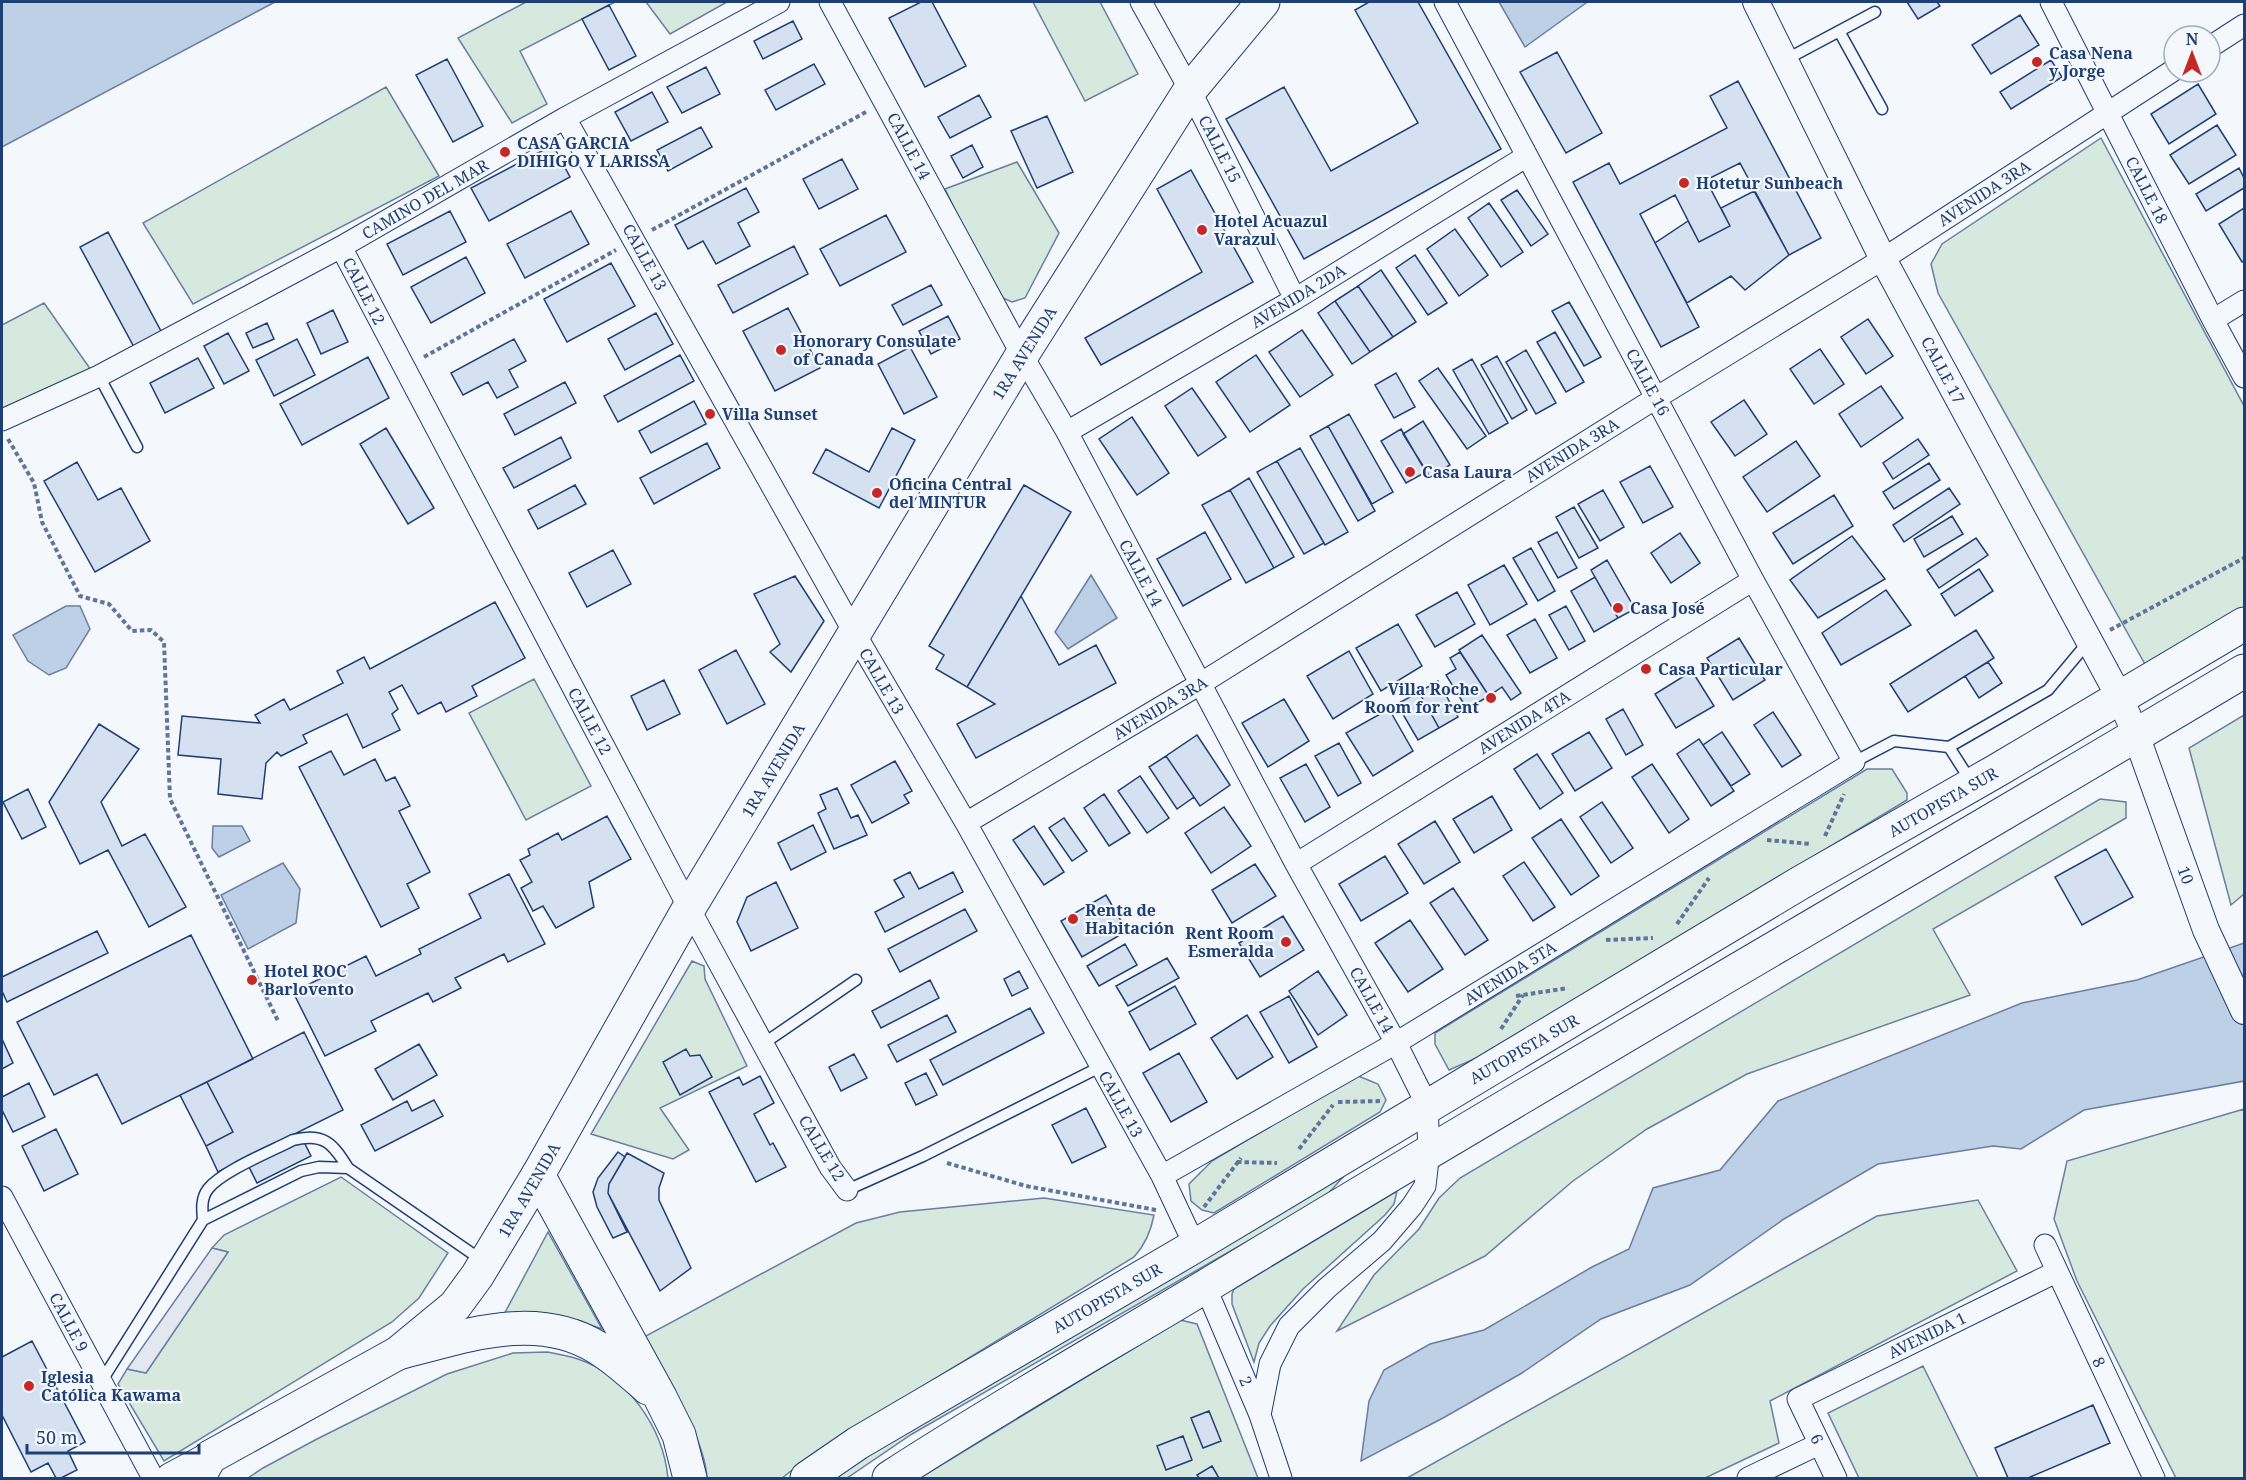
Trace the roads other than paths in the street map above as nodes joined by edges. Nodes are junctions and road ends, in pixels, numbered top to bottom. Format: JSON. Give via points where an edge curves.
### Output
{"nodes":[{"id":1,"x":779,"y":2,"type":"edge"},
{"id":2,"x":830,"y":2,"type":"edge"},
{"id":3,"x":1141,"y":2,"type":"edge"},
{"id":4,"x":1263,"y":2,"type":"edge"},
{"id":5,"x":1445,"y":2,"type":"edge"},
{"id":6,"x":1756,"y":2,"type":"edge"},
{"id":7,"x":2051,"y":2,"type":"edge"},
{"id":8,"x":1875,"y":12,"type":"dead end"},
{"id":9,"x":2244,"y":25,"type":"edge"},
{"id":10,"x":1839,"y":31,"type":"junction"},
{"id":11,"x":2222,"y":39,"type":"edge"},
{"id":12,"x":1785,"y":60,"type":"junction"},
{"id":13,"x":2162,"y":78,"type":"edge"},
{"id":14,"x":1190,"y":90,"type":"junction"},
{"id":15,"x":1882,"y":109,"type":"dead end"},
{"id":16,"x":2108,"y":112,"type":"junction"},
{"id":17,"x":566,"y":118,"type":"junction"},
{"id":18,"x":1527,"y":156,"type":"junction"},
{"id":19,"x":341,"y":247,"type":"junction"},
{"id":20,"x":1883,"y":259,"type":"junction"},
{"id":21,"x":1295,"y":299,"type":"junction"},
{"id":22,"x":2244,"y":301,"type":"edge"},
{"id":23,"x":2213,"y":320,"type":"junction"},
{"id":24,"x":1022,"y":355,"type":"junction"},
{"id":25,"x":99,"y":376,"type":"junction"},
{"id":26,"x":2244,"y":377,"type":"edge"},
{"id":27,"x":1656,"y":398,"type":"junction"},
{"id":28,"x":4,"y":428,"type":"edge"},
{"id":29,"x":1067,"y":432,"type":"junction"},
{"id":30,"x":137,"y":447,"type":"dead end"},
{"id":31,"x":1753,"y":579,"type":"junction"},
{"id":32,"x":2244,"y":624,"type":"edge"},
{"id":33,"x":855,"y":633,"type":"junction"},
{"id":34,"x":2089,"y":641,"type":"junction"},
{"id":35,"x":2244,"y":671,"type":"edge"},
{"id":36,"x":1200,"y":684,"type":"junction"},
{"id":37,"x":2120,"y":698,"type":"junction"},
{"id":38,"x":2136,"y":735,"type":"junction"},
{"id":39,"x":1949,"y":747,"type":"junction"},
{"id":40,"x":1854,"y":762,"type":"junction"},
{"id":41,"x":1973,"y":784,"type":"junction"},
{"id":42,"x":966,"y":823,"type":"junction"},
{"id":43,"x":1296,"y":864,"type":"junction"},
{"id":44,"x":689,"y":908,"type":"junction"},
{"id":45,"x":856,"y":980,"type":"dead end"},
{"id":46,"x":2244,"y":1011,"type":"edge"},
{"id":47,"x":1396,"y":1043,"type":"junction"},
{"id":48,"x":763,"y":1044,"type":"junction"},
{"id":49,"x":1100,"y":1067,"type":"junction"},
{"id":50,"x":1427,"y":1105,"type":"junction"},
{"id":51,"x":1429,"y":1151,"type":"junction"},
{"id":52,"x":348,"y":1168,"type":"junction"},
{"id":53,"x":538,"y":1175,"type":"junction"},
{"id":54,"x":1161,"y":1176,"type":"junction"},
{"id":55,"x":847,"y":1190,"type":"joint"},
{"id":56,"x":2,"y":1197,"type":"edge"},
{"id":57,"x":203,"y":1220,"type":"junction"},
{"id":58,"x":2045,"y":1245,"type":"dead end"},
{"id":59,"x":1195,"y":1246,"type":"junction"},
{"id":60,"x":486,"y":1263,"type":"junction"},
{"id":61,"x":2056,"y":1272,"type":"junction"},
{"id":62,"x":1205,"y":1286,"type":"junction"},
{"id":63,"x":398,"y":1353,"type":"junction"},
{"id":64,"x":101,"y":1382,"type":"junction"},
{"id":65,"x":660,"y":1397,"type":"junction"},
{"id":66,"x":1798,"y":1399,"type":"joint"},
{"id":67,"x":1260,"y":1415,"type":"junction"},
{"id":68,"x":1820,"y":1444,"type":"junction"},
{"id":69,"x":204,"y":1468,"type":"edge"},
{"id":70,"x":153,"y":1479,"type":"edge"},
{"id":71,"x":171,"y":1479,"type":"edge"},
{"id":72,"x":690,"y":1479,"type":"edge"},
{"id":73,"x":807,"y":1479,"type":"edge"},
{"id":74,"x":889,"y":1479,"type":"edge"},
{"id":75,"x":1281,"y":1479,"type":"edge"},
{"id":76,"x":1748,"y":1479,"type":"edge"},
{"id":77,"x":1836,"y":1479,"type":"edge"},
{"id":78,"x":2154,"y":1479,"type":"edge"}],
"edges":[{"from":1,"to":17,"type":"street","name":"CAMINO DEL MAR"},
{"from":2,"to":24,"type":"street","name":"CALLE 14"},
{"from":3,"to":14,"type":"street","name":"CALLE 15"},
{"from":4,"to":14,"type":"main road","name":"1RA AVENIDA"},
{"from":5,"to":18,"type":"street","name":"CALLE 16"},
{"from":6,"to":12,"type":"street","name":"CALLE 17"},
{"from":7,"to":16,"type":"street","name":"CALLE 18"},
{"from":8,"to":10,"type":"lane"},
{"from":9,"to":11,"type":"street"},
{"from":10,"to":12,"type":"lane"},
{"from":10,"to":15,"type":"lane"},
{"from":12,"to":20,"type":"street","name":"CALLE 17"},
{"from":13,"to":16,"type":"street","name":"AVENIDA 3RA"},
{"from":14,"to":21,"type":"street","name":"CALLE 15"},
{"from":14,"to":24,"type":"main road","name":"1RA AVENIDA"},
{"from":16,"to":20,"type":"street","name":"AVENIDA 3RA"},
{"from":16,"to":23,"type":"street","name":"CALLE 18"},
{"from":17,"to":19,"type":"street","name":"CAMINO DEL MAR"},
{"from":17,"to":33,"type":"street","name":"CALLE 13"},
{"from":18,"to":21,"type":"street","name":"AVENIDA 2DA"},
{"from":18,"to":27,"type":"street","name":"CALLE 16"},
{"from":19,"to":25,"type":"street","name":"CAMINO DEL MAR"},
{"from":19,"to":44,"type":"street","name":"CALLE 12"},
{"from":20,"to":27,"type":"street","name":"AVENIDA 3RA"},
{"from":20,"to":34,"type":"street","name":"CALLE 17"},
{"from":21,"to":29,"type":"street","name":"AVENIDA 2DA"},
{"from":22,"to":23,"type":"street"},
{"from":23,"to":26,"type":"street","name":"CALLE 18"},
{"from":24,"to":29,"type":"street","name":"CALLE 14"},
{"from":24,"to":33,"type":"main road","name":"1RA AVENIDA"},
{"from":25,"to":28,"type":"street","name":"CAMINO DEL MAR"},
{"from":25,"to":30,"type":"lane"},
{"from":27,"to":31,"type":"street","name":"CALLE 16"},
{"from":27,"to":36,"type":"street","name":"AVENIDA 3RA"},
{"from":29,"to":36,"type":"street","name":"CALLE 14"},
{"from":31,"to":40,"type":"street","name":"CALLE 16"},
{"from":31,"to":43,"type":"street","name":"AVENIDA 4TA"},
{"from":32,"to":37,"type":"main road","name":"AUTOPISTA SUR"},
{"from":33,"to":42,"type":"street","name":"CALLE 13"},
{"from":33,"to":44,"type":"main road","name":"1RA AVENIDA"},
{"from":34,"to":37,"type":"street","name":"CALLE 17"},
{"from":34,"to":39,"type":"lane","via":[[2048,690]]},
{"from":35,"to":38,"type":"main road"},
{"from":36,"to":42,"type":"street","name":"AVENIDA 3RA"},
{"from":36,"to":43,"type":"street","name":"CALLE 14"},
{"from":37,"to":38,"type":"street","name":"CALLE 17"},
{"from":37,"to":41,"type":"main road","name":"AUTOPISTA SUR"},
{"from":38,"to":46,"type":"street","name":"10","via":[[2206,930]]},
{"from":38,"to":51,"type":"main road"},
{"from":39,"to":40,"type":"lane","via":[[1894,741]]},
{"from":39,"to":41,"type":"lane"},
{"from":40,"to":47,"type":"street","name":"AVENIDA 5TA"},
{"from":41,"to":50,"type":"main road","name":"AUTOPISTA SUR"},
{"from":42,"to":49,"type":"street","name":"CALLE 13"},
{"from":43,"to":47,"type":"street","name":"CALLE 14"},
{"from":44,"to":48,"type":"street","name":"CALLE 12"},
{"from":44,"to":53,"type":"main road","name":"1RA AVENIDA"},
{"from":45,"to":48,"type":"lane"},
{"from":47,"to":50,"type":"street","name":"CALLE 14"},
{"from":47,"to":54,"type":"street","name":"AVENIDA 5TA"},
{"from":48,"to":55,"type":"street","name":"CALLE 12","via":[[830,1167]]},
{"from":49,"to":54,"type":"street","name":"CALLE 13"},
{"from":49,"to":55,"type":"lane"},
{"from":50,"to":51,"type":"street","name":"CALLE 14"},
{"from":50,"to":59,"type":"main road","name":"AUTOPISTA SUR"},
{"from":51,"to":62,"type":"main road"},
{"from":51,"to":67,"type":"street","name":"CALLE 14","via":[[1425,1186],[1412,1206],[1382,1241],[1289,1326],[1270,1364]]},
{"from":52,"to":57,"type":"lane","via":[[326,1166],[301,1171]]},
{"from":52,"to":57,"type":"lane","via":[[335,1147],[322,1140],[293,1140],[223,1176],[208,1189],[202,1201]]},
{"from":52,"to":60,"type":"lane"},
{"from":53,"to":60,"type":"main road","name":"1RA AVENIDA"},
{"from":53,"to":65,"type":"main road"},
{"from":54,"to":59,"type":"street","name":"CALLE 13","via":[[1188,1210]]},
{"from":56,"to":64,"type":"street","name":"CALLE 9"},
{"from":57,"to":64,"type":"lane"},
{"from":58,"to":61,"type":"street","name":"8"},
{"from":59,"to":73,"type":"main road","name":"AUTOPISTA SUR","via":[[858,1443]]},
{"from":60,"to":63,"type":"main road","name":"1RA AVENIDA","via":[[455,1306]]},
{"from":61,"to":66,"type":"street","name":"AVENIDA 1"},
{"from":61,"to":78,"type":"street","name":"8"},
{"from":62,"to":67,"type":"street","name":"2"},
{"from":62,"to":74,"type":"main road"},
{"from":63,"to":65,"type":"main road","via":[[485,1331],[557,1330],[598,1348]]},
{"from":63,"to":69,"type":"main road","name":"1RA AVENIDA"},
{"from":64,"to":70,"type":"street","name":"CALLE 9"},
{"from":65,"to":72,"type":"main road","via":[[679,1435]]},
{"from":66,"to":68,"type":"street","name":"6"},
{"from":67,"to":75,"type":"street","name":"2"},
{"from":68,"to":76,"type":"street"},
{"from":68,"to":77,"type":"street","name":"6"},
{"from":69,"to":71,"type":"main road"}]}
